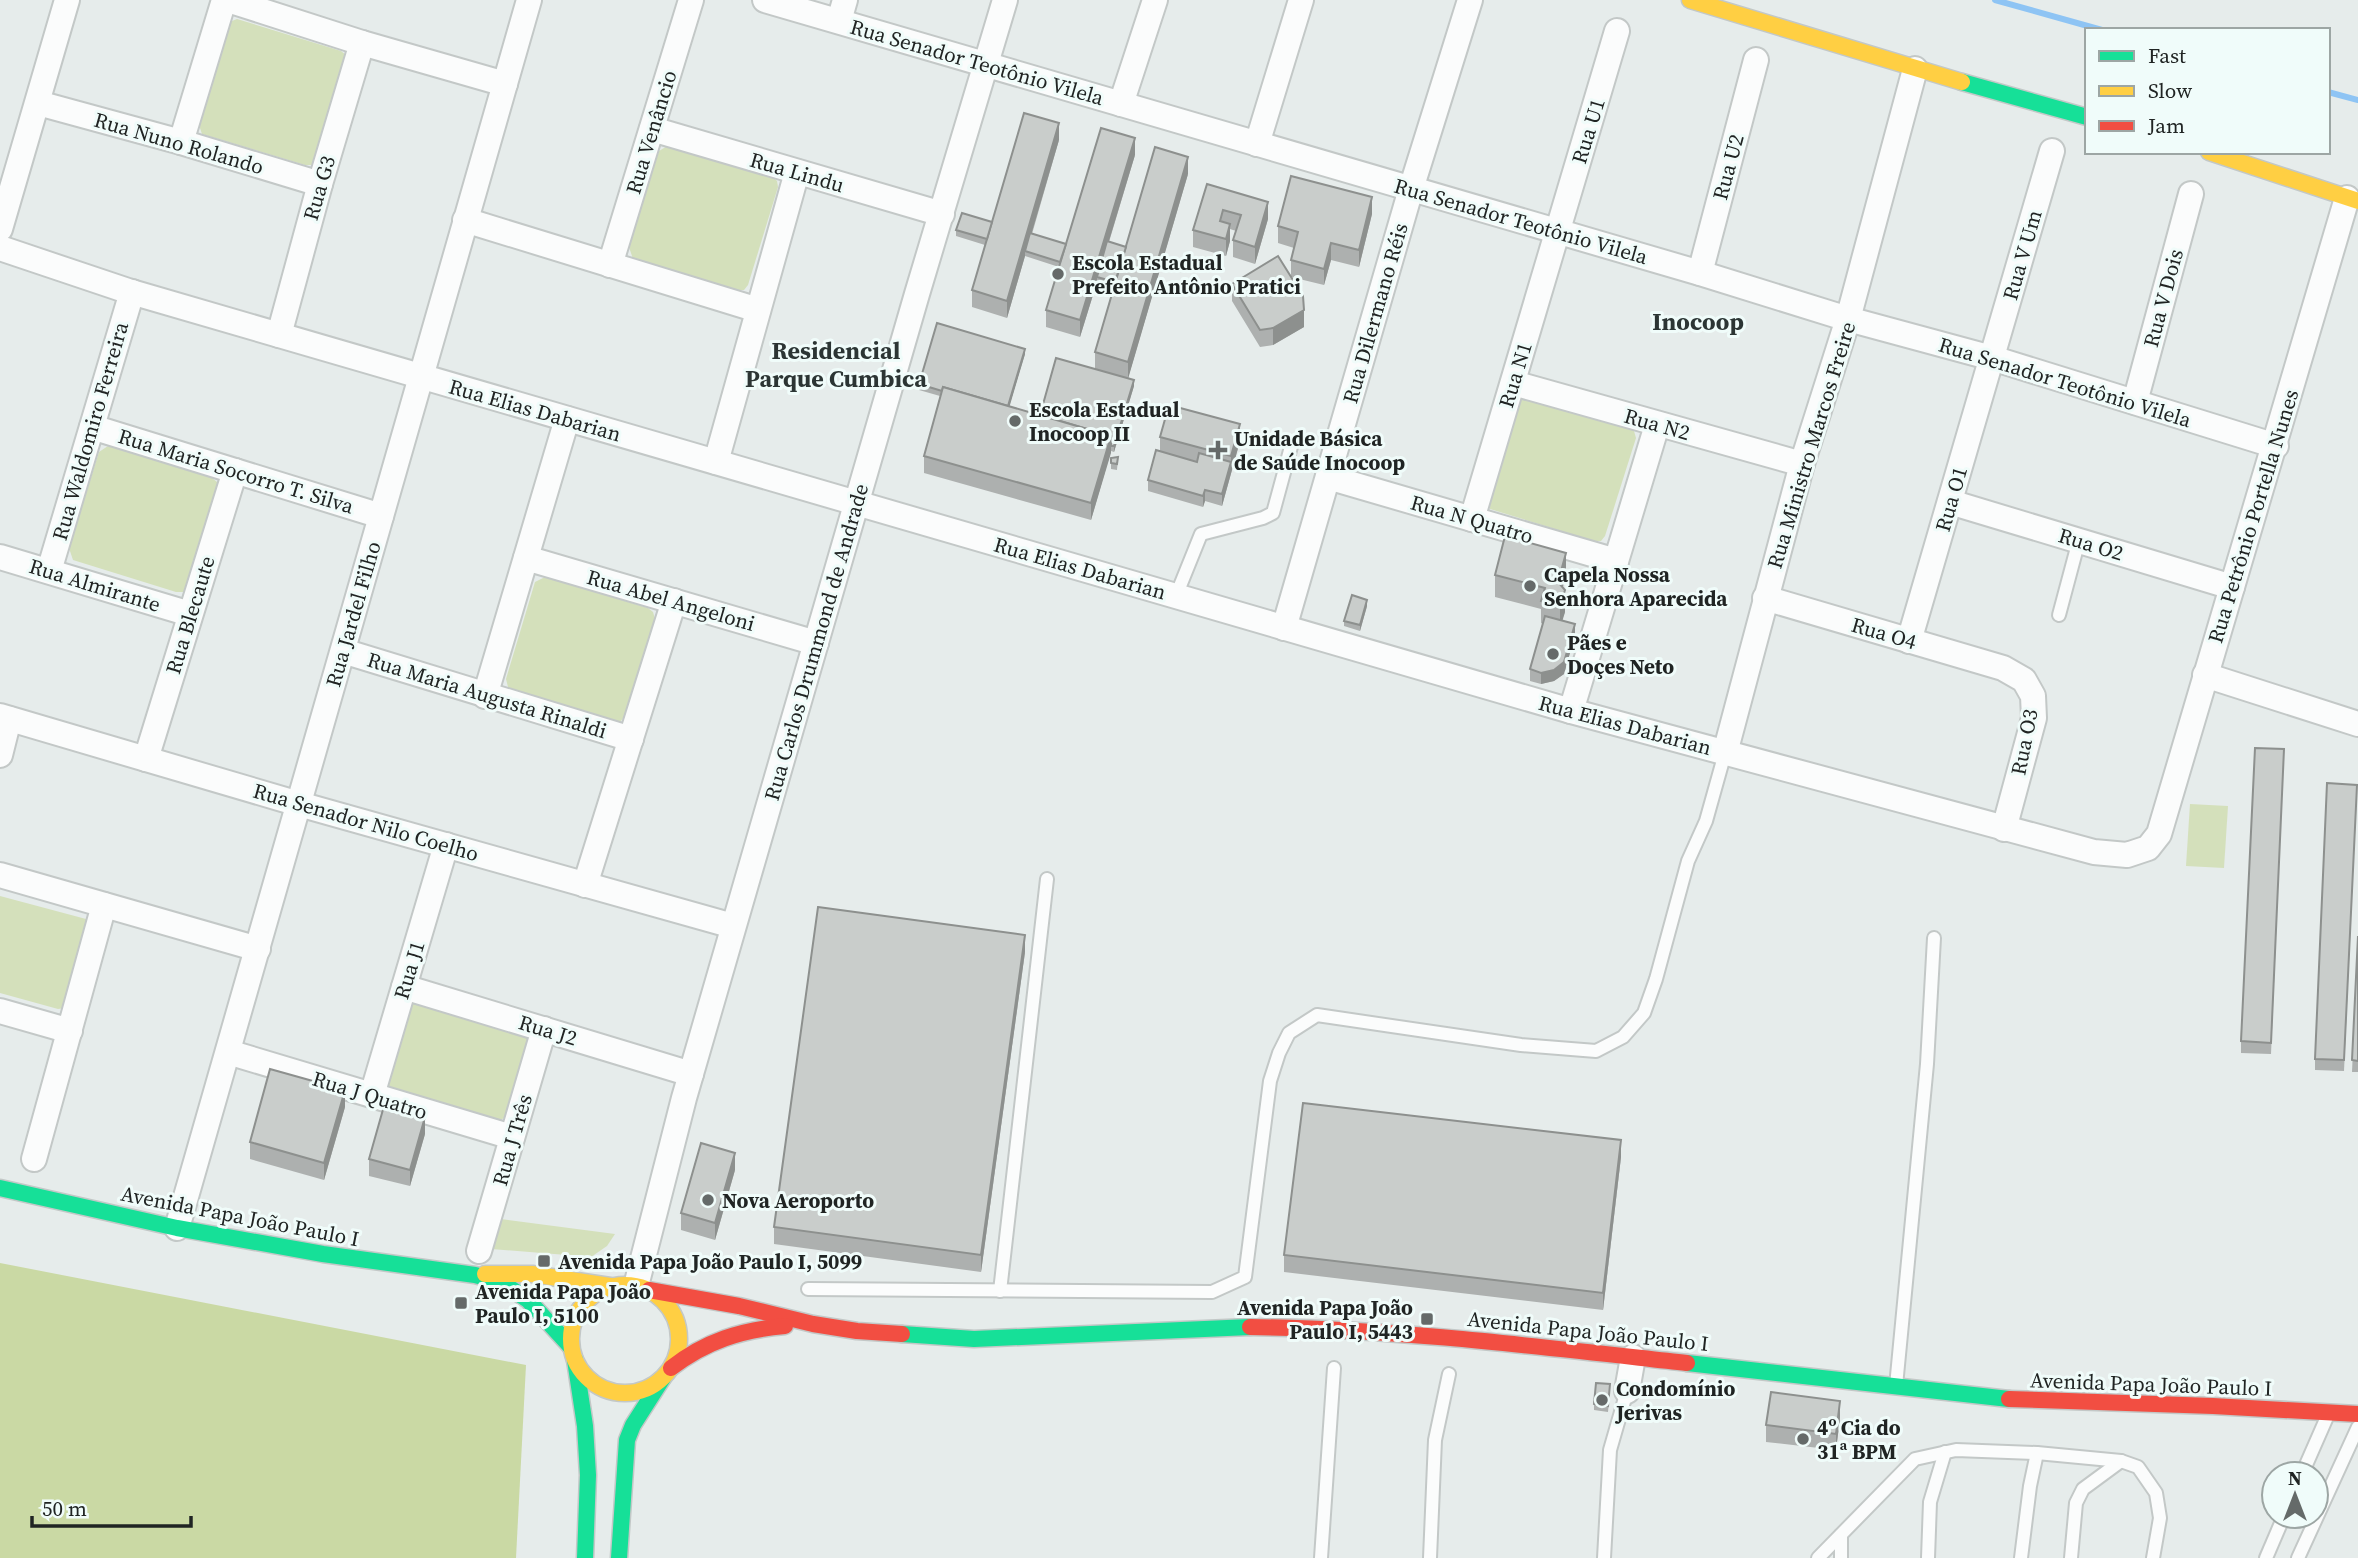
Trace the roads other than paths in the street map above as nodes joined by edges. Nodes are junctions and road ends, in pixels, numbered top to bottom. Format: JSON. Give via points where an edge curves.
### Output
{"nodes":[{"id":1,"x":67,"y":0,"type":"edge"},
{"id":2,"x":226,"y":0,"type":"edge"},
{"id":3,"x":529,"y":0,"type":"edge"},
{"id":4,"x":691,"y":0,"type":"edge"},
{"id":5,"x":765,"y":0,"type":"edge"},
{"id":6,"x":1005,"y":0,"type":"edge"},
{"id":7,"x":1155,"y":0,"type":"edge"},
{"id":8,"x":1300,"y":0,"type":"edge"},
{"id":9,"x":1470,"y":0,"type":"edge"},
{"id":10,"x":1690,"y":0,"type":"edge"},
{"id":11,"x":842,"y":11,"type":"edge"},
{"id":12,"x":1618,"y":31,"type":"dead end"},
{"id":13,"x":362,"y":43,"type":"junction"},
{"id":14,"x":1756,"y":60,"type":"dead end"},
{"id":15,"x":986,"y":65,"type":"junction"},
{"id":16,"x":1915,"y":69,"type":"junction"},
{"id":17,"x":505,"y":85,"type":"junction"},
{"id":18,"x":38,"y":103,"type":"junction"},
{"id":19,"x":1121,"y":104,"type":"junction"},
{"id":20,"x":2085,"y":116,"type":"edge"},
{"id":21,"x":653,"y":130,"type":"junction"},
{"id":22,"x":181,"y":142,"type":"junction"},
{"id":23,"x":1257,"y":144,"type":"junction"},
{"id":24,"x":2052,"y":151,"type":"dead end"},
{"id":25,"x":2215,"y":154,"type":"edge"},
{"id":26,"x":797,"y":172,"type":"junction"},
{"id":27,"x":320,"y":184,"type":"junction"},
{"id":28,"x":1411,"y":188,"type":"junction"},
{"id":29,"x":2191,"y":194,"type":"dead end"},
{"id":30,"x":2353,"y":199,"type":"edge"},
{"id":31,"x":942,"y":214,"type":"junction"},
{"id":32,"x":465,"y":220,"type":"junction"},
{"id":33,"x":0,"y":229,"type":"edge"},
{"id":34,"x":1558,"y":231,"type":"junction"},
{"id":35,"x":0,"y":248,"type":"edge"},
{"id":36,"x":610,"y":265,"type":"junction"},
{"id":37,"x":1700,"y":273,"type":"junction"},
{"id":38,"x":132,"y":292,"type":"junction"},
{"id":39,"x":758,"y":310,"type":"junction"},
{"id":40,"x":1848,"y":319,"type":"junction"},
{"id":41,"x":279,"y":335,"type":"junction"},
{"id":42,"x":1992,"y":358,"type":"junction"},
{"id":43,"x":421,"y":376,"type":"junction"},
{"id":44,"x":1513,"y":383,"type":"junction"},
{"id":45,"x":2135,"y":402,"type":"junction"},
{"id":46,"x":567,"y":419,"type":"junction"},
{"id":47,"x":1657,"y":425,"type":"junction"},
{"id":48,"x":92,"y":427,"type":"junction"},
{"id":49,"x":1292,"y":443,"type":"dead end"},
{"id":50,"x":2276,"y":446,"type":"junction"},
{"id":51,"x":716,"y":462,"type":"junction"},
{"id":52,"x":1802,"y":464,"type":"junction"},
{"id":53,"x":235,"y":471,"type":"junction"},
{"id":54,"x":1328,"y":477,"type":"junction"},
{"id":55,"x":1950,"y":502,"type":"junction"},
{"id":56,"x":857,"y":503,"type":"junction"},
{"id":57,"x":381,"y":516,"type":"junction"},
{"id":58,"x":1472,"y":519,"type":"junction"},
{"id":59,"x":2079,"y":540,"type":"junction"},
{"id":60,"x":0,"y":557,"type":"edge"},
{"id":61,"x":526,"y":558,"type":"junction"},
{"id":62,"x":1616,"y":561,"type":"junction"},
{"id":63,"x":49,"y":571,"type":"junction"},
{"id":64,"x":2232,"y":587,"type":"junction"},
{"id":65,"x":1176,"y":596,"type":"junction"},
{"id":66,"x":1765,"y":598,"type":"junction"},
{"id":67,"x":674,"y":601,"type":"junction"},
{"id":68,"x":190,"y":614,"type":"junction"},
{"id":69,"x":2059,"y":615,"type":"dead end"},
{"id":70,"x":1284,"y":628,"type":"junction"},
{"id":71,"x":1909,"y":641,"type":"junction"},
{"id":72,"x":816,"y":643,"type":"junction"},
{"id":73,"x":343,"y":651,"type":"junction"},
{"id":74,"x":2004,"y":668,"type":"joint"},
{"id":75,"x":2205,"y":676,"type":"junction"},
{"id":76,"x":485,"y":696,"type":"junction"},
{"id":77,"x":1571,"y":711,"type":"junction"},
{"id":78,"x":5,"y":717,"type":"edge"},
{"id":79,"x":2356,"y":718,"type":"edge"},
{"id":80,"x":631,"y":739,"type":"junction"},
{"id":81,"x":1725,"y":753,"type":"junction"},
{"id":82,"x":0,"y":755,"type":"edge"},
{"id":83,"x":146,"y":759,"type":"junction"},
{"id":84,"x":299,"y":804,"type":"junction"},
{"id":85,"x":2004,"y":829,"type":"junction"},
{"id":86,"x":2159,"y":834,"type":"joint"},
{"id":87,"x":446,"y":845,"type":"junction"},
{"id":88,"x":0,"y":875,"type":"edge"},
{"id":89,"x":1047,"y":879,"type":"dead end"},
{"id":90,"x":584,"y":885,"type":"junction"},
{"id":91,"x":104,"y":905,"type":"junction"},
{"id":92,"x":733,"y":926,"type":"junction"},
{"id":93,"x":1934,"y":938,"type":"dead end"},
{"id":94,"x":258,"y":949,"type":"junction"},
{"id":95,"x":404,"y":987,"type":"junction"},
{"id":96,"x":0,"y":1011,"type":"edge"},
{"id":97,"x":544,"y":1029,"type":"junction"},
{"id":98,"x":70,"y":1031,"type":"junction"},
{"id":99,"x":228,"y":1052,"type":"junction"},
{"id":100,"x":691,"y":1074,"type":"junction"},
{"id":101,"x":372,"y":1095,"type":"junction"},
{"id":102,"x":512,"y":1137,"type":"junction"},
{"id":103,"x":34,"y":1158,"type":"dead end"},
{"id":104,"x":0,"y":1188,"type":"edge"},
{"id":105,"x":177,"y":1228,"type":"junction"},
{"id":106,"x":479,"y":1251,"type":"dead end"},
{"id":107,"x":475,"y":1275,"type":"junction"},
{"id":108,"x":610,"y":1286,"type":"junction"},
{"id":109,"x":642,"y":1288,"type":"junction"},
{"id":110,"x":808,"y":1289,"type":"dead end"},
{"id":111,"x":1000,"y":1290,"type":"junction"},
{"id":112,"x":813,"y":1325,"type":"junction"},
{"id":113,"x":573,"y":1354,"type":"junction"},
{"id":114,"x":1633,"y":1357,"type":"junction"},
{"id":115,"x":1334,"y":1368,"type":"dead end"},
{"id":116,"x":667,"y":1373,"type":"junction"},
{"id":117,"x":1449,"y":1374,"type":"dead end"},
{"id":118,"x":1896,"y":1386,"type":"junction"},
{"id":119,"x":1627,"y":1391,"type":"joint"},
{"id":120,"x":2329,"y":1413,"type":"junction"},
{"id":121,"x":2358,"y":1414,"type":"edge"},
{"id":122,"x":2358,"y":1427,"type":"edge"},
{"id":123,"x":1945,"y":1452,"type":"junction"},
{"id":124,"x":2037,"y":1453,"type":"junction"},
{"id":125,"x":2308,"y":1460,"type":"edge"},
{"id":126,"x":2121,"y":1461,"type":"junction"},
{"id":127,"x":2278,"y":1530,"type":"edge"},
{"id":128,"x":1841,"y":1535,"type":"junction"},
{"id":129,"x":585,"y":1558,"type":"edge"},
{"id":130,"x":619,"y":1558,"type":"edge"},
{"id":131,"x":1321,"y":1558,"type":"edge"},
{"id":132,"x":1430,"y":1558,"type":"edge"},
{"id":133,"x":1604,"y":1558,"type":"edge"},
{"id":134,"x":1818,"y":1558,"type":"edge"},
{"id":135,"x":1841,"y":1558,"type":"edge"},
{"id":136,"x":1928,"y":1558,"type":"edge"},
{"id":137,"x":2021,"y":1558,"type":"edge"},
{"id":138,"x":2071,"y":1558,"type":"edge"},
{"id":139,"x":2153,"y":1558,"type":"edge"},
{"id":140,"x":2266,"y":1558,"type":"edge"},
{"id":141,"x":2298,"y":1558,"type":"edge"}],
"edges":[{"from":1,"to":18,"type":"street"},
{"from":2,"to":13,"type":"street"},
{"from":2,"to":22,"type":"street"},
{"from":3,"to":17,"type":"street","name":"Rua Jardel Filho"},
{"from":4,"to":21,"type":"street","name":"Rua Venâncio"},
{"from":5,"to":11,"type":"street","name":"Rua Senador Teotônio Vilela"},
{"from":6,"to":15,"type":"street","name":"Rua Carlos Drummond de Andrade"},
{"from":7,"to":19,"type":"street"},
{"from":8,"to":23,"type":"street"},
{"from":9,"to":28,"type":"street","name":"Rua Dilermano Réis"},
{"from":10,"to":16,"type":"main road"},
{"from":11,"to":15,"type":"street","name":"Rua Senador Teotônio Vilela"},
{"from":12,"to":34,"type":"street","name":"Rua U1"},
{"from":13,"to":17,"type":"street"},
{"from":13,"to":27,"type":"street","name":"Rua G3"},
{"from":14,"to":37,"type":"street","name":"Rua U2"},
{"from":15,"to":19,"type":"street","name":"Rua Senador Teotônio Vilela"},
{"from":15,"to":31,"type":"street","name":"Rua Carlos Drummond de Andrade"},
{"from":16,"to":20,"type":"main road"},
{"from":16,"to":40,"type":"street","name":"Rua Ministro Marcos Freire"},
{"from":17,"to":32,"type":"street","name":"Rua Jardel Filho"},
{"from":18,"to":22,"type":"street","name":"Rua Nuno Rolando"},
{"from":18,"to":33,"type":"street"},
{"from":19,"to":23,"type":"street","name":"Rua Senador Teotônio Vilela"},
{"from":21,"to":26,"type":"street","name":"Rua Lindu"},
{"from":21,"to":36,"type":"street","name":"Rua Venâncio"},
{"from":22,"to":27,"type":"street","name":"Rua Nuno Rolando"},
{"from":23,"to":28,"type":"street","name":"Rua Senador Teotônio Vilela"},
{"from":24,"to":42,"type":"street","name":"Rua V Um"},
{"from":25,"to":30,"type":"main road"},
{"from":26,"to":31,"type":"street","name":"Rua Lindu"},
{"from":26,"to":39,"type":"street"},
{"from":27,"to":41,"type":"street","name":"Rua G3"},
{"from":28,"to":34,"type":"street","name":"Rua Senador Teotônio Vilela"},
{"from":28,"to":54,"type":"street","name":"Rua Dilermano Réis"},
{"from":29,"to":45,"type":"street","name":"Rua V Dois"},
{"from":30,"to":50,"type":"street","name":"Rua Petrônio Portella Nunes"},
{"from":31,"to":56,"type":"street","name":"Rua Carlos Drummond de Andrade"},
{"from":32,"to":36,"type":"street"},
{"from":32,"to":43,"type":"street","name":"Rua Jardel Filho"},
{"from":34,"to":37,"type":"street","name":"Rua Senador Teotônio Vilela"},
{"from":34,"to":44,"type":"street","name":"Rua N1"},
{"from":35,"to":38,"type":"street","name":"Rua Elias Dabarian"},
{"from":36,"to":39,"type":"street"},
{"from":37,"to":40,"type":"street","name":"Rua Senador Teotônio Vilela"},
{"from":38,"to":41,"type":"street","name":"Rua Elias Dabarian"},
{"from":38,"to":48,"type":"street","name":"Rua Waldomiro Ferreira"},
{"from":39,"to":51,"type":"street"},
{"from":40,"to":42,"type":"street","name":"Rua Senador Teotônio Vilela"},
{"from":40,"to":52,"type":"street","name":"Rua Ministro Marcos Freire"},
{"from":41,"to":43,"type":"street","name":"Rua Elias Dabarian"},
{"from":42,"to":45,"type":"street","name":"Rua Senador Teotônio Vilela"},
{"from":42,"to":55,"type":"street","name":"Rua O1"},
{"from":43,"to":46,"type":"street","name":"Rua Elias Dabarian"},
{"from":43,"to":57,"type":"street","name":"Rua Jardel Filho"},
{"from":44,"to":47,"type":"street","name":"Rua N2"},
{"from":44,"to":58,"type":"street","name":"Rua N1"},
{"from":45,"to":50,"type":"street","name":"Rua Senador Teotônio Vilela"},
{"from":46,"to":51,"type":"street","name":"Rua Elias Dabarian"},
{"from":46,"to":61,"type":"street"},
{"from":47,"to":52,"type":"street","name":"Rua N2"},
{"from":47,"to":62,"type":"street"},
{"from":48,"to":53,"type":"street","name":"Rua Maria Socorro T. Silva"},
{"from":48,"to":63,"type":"street","name":"Rua Waldomiro Ferreira"},
{"from":49,"to":65,"type":"lane","via":[[1273,513],[1201,534]]},
{"from":50,"to":64,"type":"street","name":"Rua Petrônio Portella Nunes"},
{"from":51,"to":56,"type":"street","name":"Rua Elias Dabarian"},
{"from":52,"to":66,"type":"street","name":"Rua Ministro Marcos Freire"},
{"from":53,"to":57,"type":"street","name":"Rua Maria Socorro T. Silva"},
{"from":53,"to":68,"type":"street","name":"Rua Blecaute"},
{"from":54,"to":58,"type":"street","name":"Rua N Quatro"},
{"from":54,"to":70,"type":"street","name":"Rua Dilermano Réis"},
{"from":55,"to":59,"type":"street","name":"Rua O2"},
{"from":55,"to":71,"type":"street","name":"Rua O1"},
{"from":56,"to":65,"type":"street","name":"Rua Elias Dabarian"},
{"from":56,"to":72,"type":"street","name":"Rua Carlos Drummond de Andrade"},
{"from":57,"to":73,"type":"street","name":"Rua Jardel Filho"},
{"from":58,"to":62,"type":"street","name":"Rua N Quatro"},
{"from":59,"to":64,"type":"street","name":"Rua O2"},
{"from":59,"to":69,"type":"lane"},
{"from":60,"to":63,"type":"street","name":"Rua Almirante"},
{"from":61,"to":67,"type":"street","name":"Rua Abel Angeloni"},
{"from":61,"to":76,"type":"street"},
{"from":62,"to":77,"type":"street"},
{"from":63,"to":68,"type":"street","name":"Rua Almirante"},
{"from":64,"to":75,"type":"street","name":"Rua Petrônio Portella Nunes"},
{"from":65,"to":70,"type":"street","name":"Rua Elias Dabarian"},
{"from":66,"to":71,"type":"street","name":"Rua O4"},
{"from":66,"to":81,"type":"street","name":"Rua Ministro Marcos Freire"},
{"from":67,"to":72,"type":"street","name":"Rua Abel Angeloni"},
{"from":67,"to":80,"type":"street"},
{"from":68,"to":83,"type":"street","name":"Rua Blecaute"},
{"from":70,"to":77,"type":"street","name":"Rua Elias Dabarian"},
{"from":71,"to":74,"type":"street","name":"Rua O4"},
{"from":72,"to":92,"type":"street","name":"Rua Carlos Drummond de Andrade"},
{"from":73,"to":76,"type":"street","name":"Rua Maria Augusta Rinaldi"},
{"from":73,"to":84,"type":"street","name":"Rua Jardel Filho"},
{"from":74,"to":85,"type":"street","name":"Rua O3","via":[[2024,680],[2033,696],[2034,718]]},
{"from":75,"to":79,"type":"street"},
{"from":75,"to":86,"type":"street","name":"Rua Petrônio Portella Nunes"},
{"from":76,"to":80,"type":"street","name":"Rua Maria Augusta Rinaldi"},
{"from":77,"to":81,"type":"street","name":"Rua Elias Dabarian"},
{"from":78,"to":82,"type":"street"},
{"from":78,"to":83,"type":"street","name":"Rua Senador Nilo Coelho"},
{"from":80,"to":90,"type":"street"},
{"from":81,"to":85,"type":"street","name":"Rua Elias Dabarian"},
{"from":81,"to":111,"type":"lane","name":"Rua Ministro Marcos Freire","via":[[1644,1013],[1623,1038],[1596,1051],[1521,1045],[1317,1015],[1289,1033],[1270,1081],[1245,1278],[1212,1292]]},
{"from":83,"to":84,"type":"street","name":"Rua Senador Nilo Coelho"},
{"from":84,"to":87,"type":"street","name":"Rua Senador Nilo Coelho"},
{"from":84,"to":94,"type":"street","name":"Rua Jardel Filho"},
{"from":85,"to":86,"type":"street","name":"Rua Elias Dabarian","via":[[2094,852],[2127,855],[2148,848]]},
{"from":87,"to":90,"type":"street","name":"Rua Senador Nilo Coelho"},
{"from":87,"to":95,"type":"street","name":"Rua J1"},
{"from":88,"to":91,"type":"street"},
{"from":89,"to":111,"type":"lane"},
{"from":90,"to":92,"type":"street","name":"Rua Senador Nilo Coelho"},
{"from":91,"to":94,"type":"street"},
{"from":91,"to":98,"type":"street"},
{"from":92,"to":100,"type":"street","name":"Rua Carlos Drummond de Andrade"},
{"from":93,"to":118,"type":"lane","via":[[1927,1064]]},
{"from":94,"to":99,"type":"street","name":"Rua Jardel Filho"},
{"from":95,"to":97,"type":"street","name":"Rua J2"},
{"from":95,"to":101,"type":"street","name":"Rua J1"},
{"from":96,"to":98,"type":"street"},
{"from":97,"to":100,"type":"street","name":"Rua J2"},
{"from":97,"to":102,"type":"street","name":"Rua J Três"},
{"from":98,"to":103,"type":"street"},
{"from":99,"to":101,"type":"street","name":"Rua J Quatro"},
{"from":99,"to":105,"type":"street","name":"Rua Jardel Filho"},
{"from":100,"to":109,"type":"street","name":"Rua Carlos Drummond de Andrade"},
{"from":101,"to":102,"type":"street","name":"Rua J Quatro"},
{"from":102,"to":106,"type":"street","name":"Rua J Três"},
{"from":104,"to":105,"type":"main road","name":"Avenida Papa João Paulo I"},
{"from":105,"to":107,"type":"main road","name":"Avenida Papa João Paulo I","via":[[380,1264]]},
{"from":107,"to":108,"type":"main road","name":"Avenida Papa João Paulo I","via":[[509,1272]]},
{"from":107,"to":113,"type":"main road","name":"Avenida Papa João Paulo I","via":[[501,1282],[528,1300]]},
{"from":108,"to":109,"type":"main road"},
{"from":108,"to":113,"type":"main road","via":[[587,1299],[573,1321]]},
{"from":109,"to":112,"type":"main road","name":"Avenida Papa João Paulo I"},
{"from":109,"to":116,"type":"main road","via":[[660,1297],[675,1317],[680,1343]]},
{"from":110,"to":111,"type":"lane"},
{"from":112,"to":114,"type":"main road","name":"Avenida Papa João Paulo I","via":[[974,1339],[1223,1327],[1334,1328]]},
{"from":112,"to":116,"type":"main road","name":"Avenida Papa João Paulo I","via":[[729,1334],[705,1343]]},
{"from":113,"to":116,"type":"main road","via":[[590,1380],[614,1392],[640,1391]]},
{"from":113,"to":129,"type":"main road","via":[[588,1475]]},
{"from":114,"to":118,"type":"main road","name":"Avenida Papa João Paulo I"},
{"from":114,"to":119,"type":"street"},
{"from":115,"to":131,"type":"lane"},
{"from":116,"to":130,"type":"main road","via":[[627,1440]]},
{"from":117,"to":132,"type":"lane","via":[[1435,1440]]},
{"from":118,"to":120,"type":"main road","name":"Avenida Papa João Paulo I","via":[[2043,1402]]},
{"from":119,"to":133,"type":"lane","via":[[1610,1450]]},
{"from":120,"to":121,"type":"main road","name":"Avenida Papa João Paulo I"},
{"from":120,"to":125,"type":"lane"},
{"from":122,"to":141,"type":"lane"},
{"from":123,"to":124,"type":"lane"},
{"from":123,"to":128,"type":"lane","via":[[1915,1459]]},
{"from":123,"to":136,"type":"lane","via":[[1930,1502]]},
{"from":124,"to":126,"type":"lane"},
{"from":124,"to":137,"type":"lane"},
{"from":126,"to":138,"type":"lane","via":[[2079,1496]]},
{"from":126,"to":139,"type":"lane","via":[[2138,1467],[2156,1493],[2160,1518]]},
{"from":127,"to":140,"type":"lane"},
{"from":128,"to":134,"type":"lane"},
{"from":128,"to":135,"type":"lane"}]}
